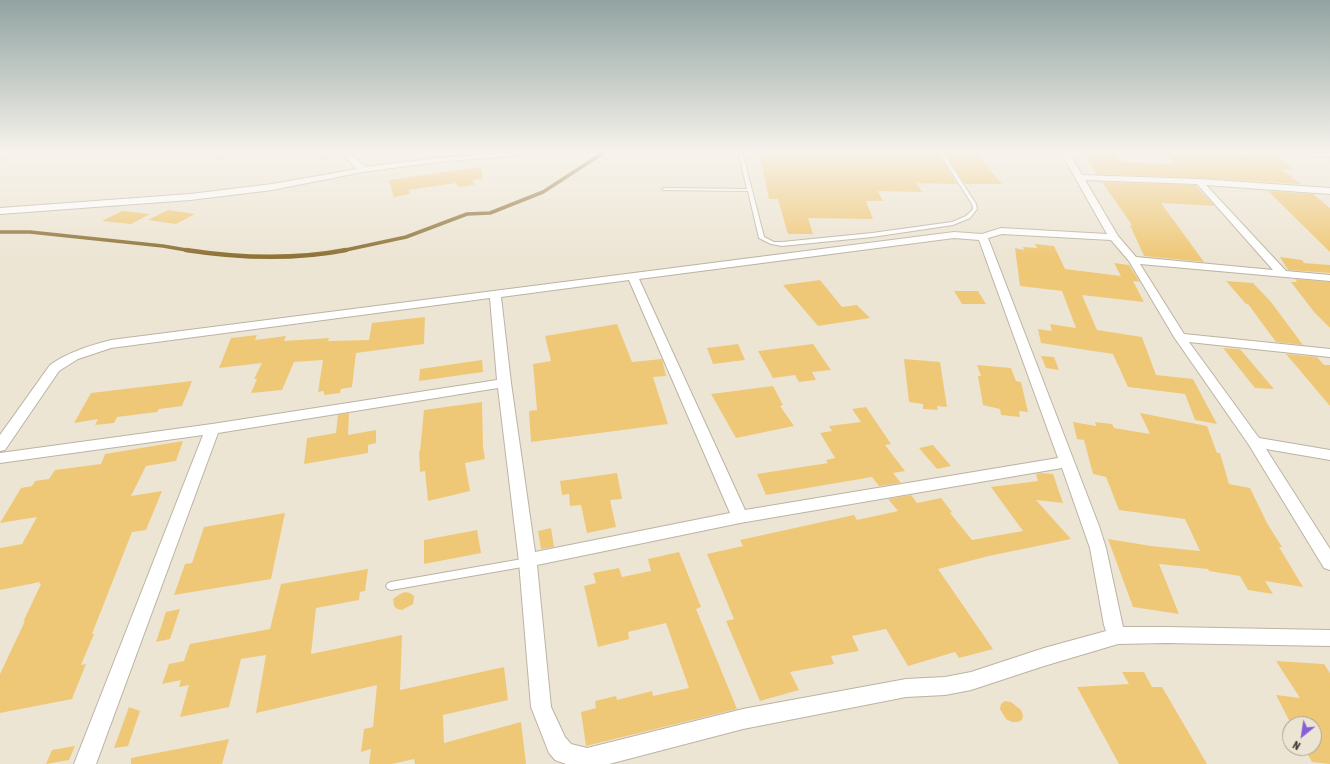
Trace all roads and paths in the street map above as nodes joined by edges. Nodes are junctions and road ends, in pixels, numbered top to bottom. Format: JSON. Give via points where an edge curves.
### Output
{"nodes":[{"id":1,"x":274,"y":187,"type":"edge"},
{"id":2,"x":748,"y":187,"type":"edge"},
{"id":3,"x":963,"y":187,"type":"edge"},
{"id":4,"x":1085,"y":187,"type":"edge"},
{"id":5,"x":1203,"y":187,"type":"edge"},
{"id":6,"x":1259,"y":187,"type":"edge"},
{"id":7,"x":664,"y":189,"type":"dead end"},
{"id":8,"x":749,"y":190,"type":"junction"},
{"id":9,"x":1328,"y":192,"type":"edge"},
{"id":10,"x":0,"y":211,"type":"edge"},
{"id":11,"x":983,"y":237,"type":"junction"},
{"id":12,"x":1114,"y":237,"type":"junction"},
{"id":13,"x":1133,"y":260,"type":"junction"},
{"id":14,"x":1283,"y":274,"type":"junction"},
{"id":15,"x":632,"y":276,"type":"junction"},
{"id":16,"x":1330,"y":278,"type":"edge"},
{"id":17,"x":495,"y":295,"type":"junction"},
{"id":18,"x":1180,"y":337,"type":"junction"},
{"id":19,"x":1330,"y":353,"type":"edge"},
{"id":20,"x":504,"y":383,"type":"junction"},
{"id":21,"x":212,"y":429,"type":"junction"},
{"id":22,"x":1254,"y":442,"type":"junction"},
{"id":23,"x":0,"y":446,"type":"edge"},
{"id":24,"x":1330,"y":455,"type":"edge"},
{"id":25,"x":0,"y":458,"type":"edge"},
{"id":26,"x":1067,"y":462,"type":"junction"},
{"id":27,"x":740,"y":517,"type":"junction"},
{"id":28,"x":528,"y":561,"type":"junction"},
{"id":29,"x":1330,"y":563,"type":"edge"},
{"id":30,"x":391,"y":586,"type":"dead end"},
{"id":31,"x":1118,"y":636,"type":"junction"},
{"id":32,"x":1330,"y":638,"type":"edge"},
{"id":33,"x":86,"y":764,"type":"edge"}],
"edges":[{"from":1,"to":10,"type":"street","via":[[190,197]]},
{"from":2,"to":8,"type":"lane"},
{"from":3,"to":8,"type":"lane","via":[[975,208],[968,217],[953,223],[872,235],[782,244],[762,238]]},
{"from":4,"to":12,"type":"street"},
{"from":5,"to":14,"type":"street"},
{"from":6,"to":9,"type":"street"},
{"from":7,"to":8,"type":"lane"},
{"from":11,"to":12,"type":"street","via":[[1001,231]]},
{"from":11,"to":15,"type":"street","via":[[954,235]]},
{"from":11,"to":26,"type":"street"},
{"from":12,"to":13,"type":"street"},
{"from":13,"to":14,"type":"street"},
{"from":13,"to":18,"type":"street"},
{"from":14,"to":16,"type":"street"},
{"from":15,"to":17,"type":"street"},
{"from":15,"to":27,"type":"street"},
{"from":17,"to":20,"type":"street"},
{"from":17,"to":23,"type":"street","via":[[169,336],[96,348],[63,360],[54,368]]},
{"from":18,"to":19,"type":"street"},
{"from":18,"to":22,"type":"street"},
{"from":20,"to":21,"type":"street"},
{"from":20,"to":28,"type":"street"},
{"from":21,"to":25,"type":"street"},
{"from":21,"to":33,"type":"street"},
{"from":22,"to":24,"type":"street"},
{"from":22,"to":29,"type":"street"},
{"from":26,"to":27,"type":"street"},
{"from":26,"to":31,"type":"street","via":[[1098,548],[1113,625]]},
{"from":27,"to":28,"type":"street"},
{"from":28,"to":30,"type":"lane"},
{"from":28,"to":31,"type":"street","via":[[541,708],[557,745],[563,752],[587,758],[743,719],[906,688],[945,686],[971,681]]},
{"from":31,"to":32,"type":"street"}]}
